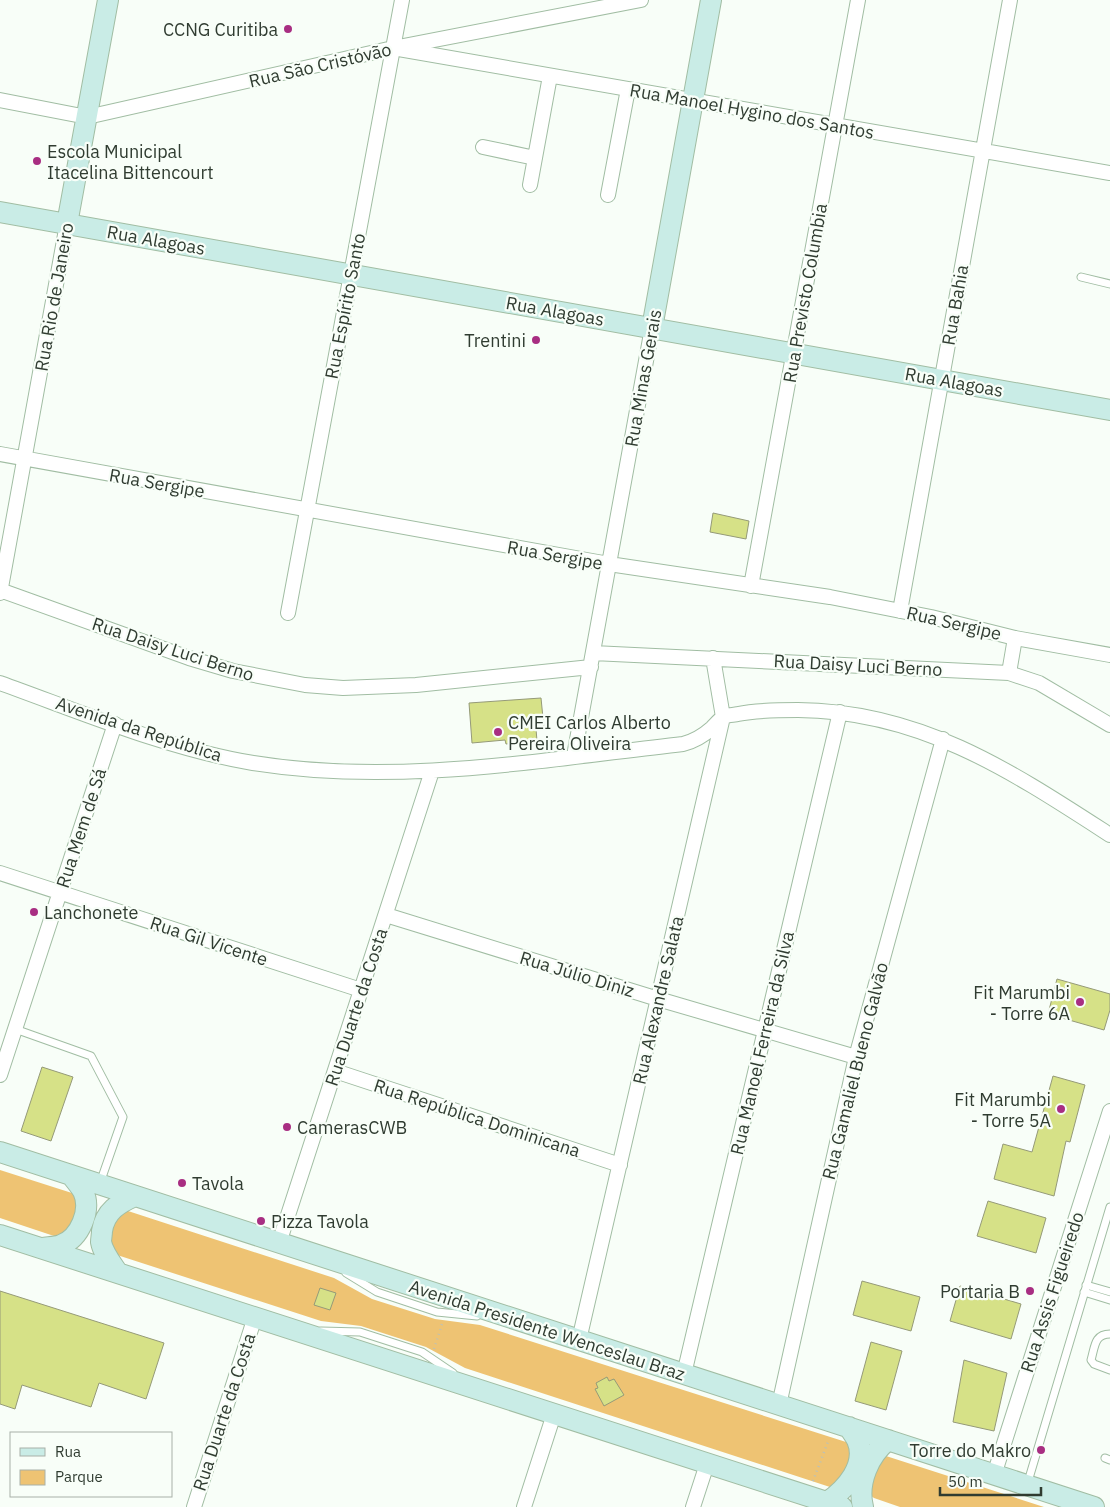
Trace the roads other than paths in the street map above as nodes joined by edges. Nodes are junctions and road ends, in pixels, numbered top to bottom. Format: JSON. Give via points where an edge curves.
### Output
{"nodes":[{"id":1,"x":108,"y":0,"type":"edge"},
{"id":2,"x":402,"y":0,"type":"edge"},
{"id":3,"x":641,"y":0,"type":"edge"},
{"id":4,"x":711,"y":0,"type":"edge"},
{"id":5,"x":858,"y":0,"type":"edge"},
{"id":6,"x":1010,"y":0,"type":"edge"},
{"id":7,"x":393,"y":48,"type":"junction"},
{"id":8,"x":550,"y":76,"type":"junction"},
{"id":9,"x":628,"y":89,"type":"junction"},
{"id":10,"x":0,"y":100,"type":"edge"},
{"id":11,"x":693,"y":101,"type":"junction"},
{"id":12,"x":87,"y":117,"type":"junction"},
{"id":13,"x":835,"y":125,"type":"junction"},
{"id":14,"x":483,"y":147,"type":"dead end"},
{"id":15,"x":983,"y":151,"type":"junction"},
{"id":16,"x":535,"y":158,"type":"junction"},
{"id":17,"x":1110,"y":173,"type":"edge"},
{"id":18,"x":530,"y":185,"type":"dead end"},
{"id":19,"x":608,"y":195,"type":"dead end"},
{"id":20,"x":0,"y":212,"type":"edge"},
{"id":21,"x":67,"y":224,"type":"junction"},
{"id":22,"x":351,"y":274,"type":"junction"},
{"id":23,"x":1081,"y":277,"type":"dead end"},
{"id":24,"x":1110,"y":284,"type":"edge"},
{"id":25,"x":652,"y":328,"type":"junction"},
{"id":26,"x":794,"y":354,"type":"junction"},
{"id":27,"x":942,"y":380,"type":"junction"},
{"id":28,"x":1110,"y":410,"type":"edge"},
{"id":29,"x":0,"y":454,"type":"edge"},
{"id":30,"x":25,"y":459,"type":"junction"},
{"id":31,"x":307,"y":510,"type":"junction"},
{"id":32,"x":609,"y":564,"type":"junction"},
{"id":33,"x":751,"y":586,"type":"junction"},
{"id":34,"x":0,"y":591,"type":"edge"},
{"id":35,"x":900,"y":610,"type":"junction"},
{"id":36,"x":288,"y":613,"type":"dead end"},
{"id":37,"x":1015,"y":638,"type":"junction"},
{"id":38,"x":1110,"y":655,"type":"edge"},
{"id":39,"x":714,"y":658,"type":"junction"},
{"id":40,"x":592,"y":660,"type":"junction"},
{"id":41,"x":1009,"y":673,"type":"junction"},
{"id":42,"x":0,"y":683,"type":"edge"},
{"id":43,"x":840,"y":712,"type":"junction"},
{"id":44,"x":723,"y":717,"type":"junction"},
{"id":45,"x":115,"y":724,"type":"junction"},
{"id":46,"x":1110,"y":724,"type":"edge"},
{"id":47,"x":942,"y":739,"type":"junction"},
{"id":48,"x":574,"y":756,"type":"junction"},
{"id":49,"x":432,"y":771,"type":"junction"},
{"id":50,"x":1110,"y":835,"type":"edge"},
{"id":51,"x":0,"y":873,"type":"edge"},
{"id":52,"x":60,"y":892,"type":"junction"},
{"id":53,"x":386,"y":915,"type":"junction"},
{"id":54,"x":361,"y":990,"type":"junction"},
{"id":55,"x":658,"y":999,"type":"junction"},
{"id":56,"x":15,"y":1029,"type":"junction"},
{"id":57,"x":765,"y":1030,"type":"junction"},
{"id":58,"x":856,"y":1057,"type":"junction"},
{"id":59,"x":335,"y":1071,"type":"junction"},
{"id":60,"x":0,"y":1075,"type":"edge"},
{"id":61,"x":1110,"y":1110,"type":"edge"},
{"id":62,"x":0,"y":1152,"type":"edge"},
{"id":63,"x":620,"y":1166,"type":"junction"},
{"id":64,"x":71,"y":1175,"type":"junction"},
{"id":65,"x":99,"y":1184,"type":"junction"},
{"id":66,"x":135,"y":1196,"type":"junction"},
{"id":67,"x":1110,"y":1207,"type":"edge"},
{"id":68,"x":0,"y":1235,"type":"edge"},
{"id":69,"x":279,"y":1243,"type":"junction"},
{"id":70,"x":42,"y":1248,"type":"junction"},
{"id":71,"x":319,"y":1256,"type":"junction"},
{"id":72,"x":118,"y":1273,"type":"junction"},
{"id":73,"x":1085,"y":1289,"type":"junction"},
{"id":74,"x":1110,"y":1292,"type":"edge"},
{"id":75,"x":1110,"y":1300,"type":"edge"},
{"id":76,"x":255,"y":1317,"type":"junction"},
{"id":77,"x":517,"y":1320,"type":"junction"},
{"id":78,"x":294,"y":1330,"type":"junction"},
{"id":79,"x":1110,"y":1334,"type":"edge"},
{"id":80,"x":579,"y":1340,"type":"junction"},
{"id":81,"x":1110,"y":1370,"type":"edge"},
{"id":82,"x":684,"y":1374,"type":"junction"},
{"id":83,"x":474,"y":1388,"type":"junction"},
{"id":84,"x":778,"y":1405,"type":"junction"},
{"id":85,"x":554,"y":1414,"type":"junction"},
{"id":86,"x":842,"y":1425,"type":"junction"},
{"id":87,"x":888,"y":1440,"type":"junction"},
{"id":88,"x":707,"y":1464,"type":"junction"},
{"id":89,"x":994,"y":1474,"type":"junction"},
{"id":90,"x":1027,"y":1485,"type":"junction"},
{"id":91,"x":834,"y":1505,"type":"edge"},
{"id":92,"x":194,"y":1507,"type":"edge"},
{"id":93,"x":524,"y":1507,"type":"edge"},
{"id":94,"x":693,"y":1507,"type":"edge"},
{"id":95,"x":863,"y":1507,"type":"edge"},
{"id":96,"x":1094,"y":1507,"type":"edge"}],
"edges":[{"from":1,"to":12,"type":"main road","name":"Rua Rio de Janeiro"},
{"from":2,"to":7,"type":"street","name":"Rua Espírito Santo"},
{"from":3,"to":7,"type":"street","name":"Rua São Cristóvão"},
{"from":4,"to":11,"type":"main road","name":"Rua Minas Gerais"},
{"from":5,"to":13,"type":"street","name":"Rua Previsto Columbia"},
{"from":6,"to":15,"type":"street","name":"Rua Bahia"},
{"from":7,"to":8,"type":"street","name":"Rua Manoel Hygino dos Santos"},
{"from":7,"to":12,"type":"street","name":"Rua São Cristóvão"},
{"from":7,"to":22,"type":"street","name":"Rua Espírito Santo"},
{"from":8,"to":9,"type":"street","name":"Rua Manoel Hygino dos Santos"},
{"from":8,"to":16,"type":"street"},
{"from":9,"to":11,"type":"street","name":"Rua Manoel Hygino dos Santos"},
{"from":9,"to":19,"type":"street"},
{"from":10,"to":12,"type":"street","name":"Rua São Cristóvão"},
{"from":11,"to":13,"type":"street","name":"Rua Manoel Hygino dos Santos"},
{"from":11,"to":25,"type":"main road","name":"Rua Minas Gerais"},
{"from":12,"to":21,"type":"main road","name":"Rua Rio de Janeiro"},
{"from":13,"to":15,"type":"street","name":"Rua Manoel Hygino dos Santos"},
{"from":13,"to":26,"type":"street","name":"Rua Previsto Columbia"},
{"from":14,"to":16,"type":"street"},
{"from":15,"to":17,"type":"street","name":"Rua Manoel Hygino dos Santos"},
{"from":15,"to":27,"type":"street","name":"Rua Bahia"},
{"from":16,"to":18,"type":"street"},
{"from":20,"to":21,"type":"main road","name":"Rua Alagoas"},
{"from":21,"to":22,"type":"main road","name":"Rua Alagoas"},
{"from":21,"to":30,"type":"street","name":"Rua Rio de Janeiro"},
{"from":22,"to":25,"type":"main road","name":"Rua Alagoas"},
{"from":22,"to":31,"type":"street","name":"Rua Espírito Santo"},
{"from":23,"to":24,"type":"lane"},
{"from":25,"to":26,"type":"main road","name":"Rua Alagoas"},
{"from":25,"to":32,"type":"street","name":"Rua Minas Gerais"},
{"from":26,"to":27,"type":"main road","name":"Rua Alagoas"},
{"from":26,"to":33,"type":"street","name":"Rua Previsto Columbia"},
{"from":27,"to":28,"type":"main road","name":"Rua Alagoas"},
{"from":27,"to":35,"type":"street","name":"Rua Bahia"},
{"from":29,"to":30,"type":"street","name":"Rua Sergipe"},
{"from":30,"to":31,"type":"street","name":"Rua Sergipe"},
{"from":30,"to":34,"type":"street","name":"Rua Rio de Janeiro"},
{"from":31,"to":32,"type":"street","name":"Rua Sergipe"},
{"from":31,"to":36,"type":"street","name":"Rua Espírito Santo"},
{"from":32,"to":33,"type":"street","name":"Rua Sergipe"},
{"from":32,"to":40,"type":"street","name":"Rua Minas Gerais"},
{"from":33,"to":35,"type":"street","name":"Rua Sergipe"},
{"from":34,"to":40,"type":"street","name":"Rua Daisy Luci Berno","via":[[189,658],[242,673],[305,685],[344,688],[416,685]]},
{"from":35,"to":37,"type":"street","name":"Rua Sergipe"},
{"from":37,"to":38,"type":"street","name":"Rua Sergipe"},
{"from":37,"to":41,"type":"street"},
{"from":39,"to":40,"type":"street","name":"Rua Daisy Luci Berno"},
{"from":39,"to":41,"type":"street","name":"Rua Daisy Luci Berno"},
{"from":39,"to":44,"type":"street","name":"Rua Alexandre Salata"},
{"from":40,"to":48,"type":"street","name":"Rua Minas Gerais"},
{"from":41,"to":46,"type":"street","name":"Rua Daisy Luci Berno","via":[[1040,683]]},
{"from":42,"to":45,"type":"street","name":"Avenida da República"},
{"from":43,"to":44,"type":"street","via":[[766,711]]},
{"from":43,"to":47,"type":"street","via":[[890,721]]},
{"from":43,"to":57,"type":"street","name":"Rua Manoel Ferreira da Silva"},
{"from":44,"to":48,"type":"street","name":"Avenida da República","via":[[695,741]]},
{"from":44,"to":55,"type":"street","name":"Rua Alexandre Salata"},
{"from":45,"to":49,"type":"street","name":"Avenida da República","via":[[194,750],[286,768],[354,772]]},
{"from":45,"to":52,"type":"street","name":"Rua Mem de Sá"},
{"from":47,"to":50,"type":"street","via":[[996,765]]},
{"from":47,"to":58,"type":"street","name":"Rua Gamaliel Bueno Galvão"},
{"from":48,"to":49,"type":"street","name":"Avenida da República"},
{"from":49,"to":53,"type":"street","name":"Rua Duarte da Costa"},
{"from":51,"to":52,"type":"street","name":"Rua Gil Vicente"},
{"from":52,"to":54,"type":"street","name":"Rua Gil Vicente"},
{"from":52,"to":56,"type":"street","name":"Rua Mem de Sá"},
{"from":53,"to":54,"type":"street","name":"Rua Duarte da Costa"},
{"from":53,"to":55,"type":"street","name":"Rua Júlio Diniz"},
{"from":54,"to":59,"type":"street","name":"Rua Duarte da Costa"},
{"from":55,"to":57,"type":"street","name":"Rua Júlio Diniz"},
{"from":55,"to":63,"type":"street","name":"Rua Alexandre Salata"},
{"from":56,"to":60,"type":"street","name":"Rua Mem de Sá"},
{"from":56,"to":65,"type":"lane","via":[[91,1056],[122,1117]]},
{"from":57,"to":58,"type":"street","name":"Rua Júlio Diniz"},
{"from":57,"to":82,"type":"street","name":"Rua Manoel Ferreira da Silva"},
{"from":58,"to":84,"type":"street","name":"Rua Gamaliel Bueno Galvão"},
{"from":59,"to":63,"type":"street","name":"Rua República Dominicana"},
{"from":59,"to":69,"type":"street","name":"Rua Duarte da Costa"},
{"from":61,"to":89,"type":"street","name":"Rua Assis Figueiredo"},
{"from":62,"to":64,"type":"main road","name":"Avenida Presidente Wenceslau Braz"},
{"from":63,"to":80,"type":"street","name":"Rua Alexandre Salata"},
{"from":64,"to":65,"type":"main road","name":"Avenida Presidente Wenceslau Braz"},
{"from":64,"to":70,"type":"main road","via":[[83,1192],[86,1206],[83,1222],[75,1236],[62,1245]]},
{"from":65,"to":66,"type":"main road","name":"Avenida Presidente Wenceslau Braz"},
{"from":66,"to":69,"type":"main road","name":"Avenida Presidente Wenceslau Braz"},
{"from":66,"to":72,"type":"main road","via":[[119,1203],[108,1213],[103,1227],[101,1242]]},
{"from":67,"to":73,"type":"lane"},
{"from":68,"to":70,"type":"main road"},
{"from":69,"to":71,"type":"main road","name":"Avenida Presidente Wenceslau Braz"},
{"from":70,"to":72,"type":"main road"},
{"from":71,"to":77,"type":"main road","name":"Avenida Presidente Wenceslau Braz"},
{"from":71,"to":77,"type":"lane","via":[[377,1292],[437,1312]]},
{"from":72,"to":76,"type":"main road"},
{"from":73,"to":74,"type":"lane"},
{"from":73,"to":75,"type":"lane"},
{"from":73,"to":90,"type":"lane"},
{"from":76,"to":78,"type":"main road"},
{"from":76,"to":92,"type":"street","name":"Rua Duarte da Costa"},
{"from":77,"to":80,"type":"main road","name":"Avenida Presidente Wenceslau Braz"},
{"from":78,"to":83,"type":"main road"},
{"from":78,"to":83,"type":"lane","via":[[360,1332],[422,1352]]},
{"from":79,"to":81,"type":"lane","via":[[1098,1338],[1092,1360],[1094,1364]]},
{"from":80,"to":82,"type":"main road","name":"Avenida Presidente Wenceslau Braz"},
{"from":82,"to":84,"type":"main road","name":"Avenida Presidente Wenceslau Braz"},
{"from":83,"to":85,"type":"main road"},
{"from":84,"to":86,"type":"main road","name":"Avenida Presidente Wenceslau Braz"},
{"from":85,"to":88,"type":"main road"},
{"from":85,"to":93,"type":"street"},
{"from":86,"to":87,"type":"main road","name":"Avenida Presidente Wenceslau Braz"},
{"from":86,"to":91,"type":"main road","via":[[857,1440],[860,1452],[850,1483]]},
{"from":87,"to":89,"type":"main road","name":"Avenida Presidente Wenceslau Braz"},
{"from":87,"to":95,"type":"main road","via":[[878,1448],[865,1474]]},
{"from":88,"to":91,"type":"main road"},
{"from":88,"to":94,"type":"street"},
{"from":89,"to":90,"type":"main road","name":"Avenida Presidente Wenceslau Braz"},
{"from":90,"to":96,"type":"main road","name":"Avenida Presidente Wenceslau Braz"}]}
